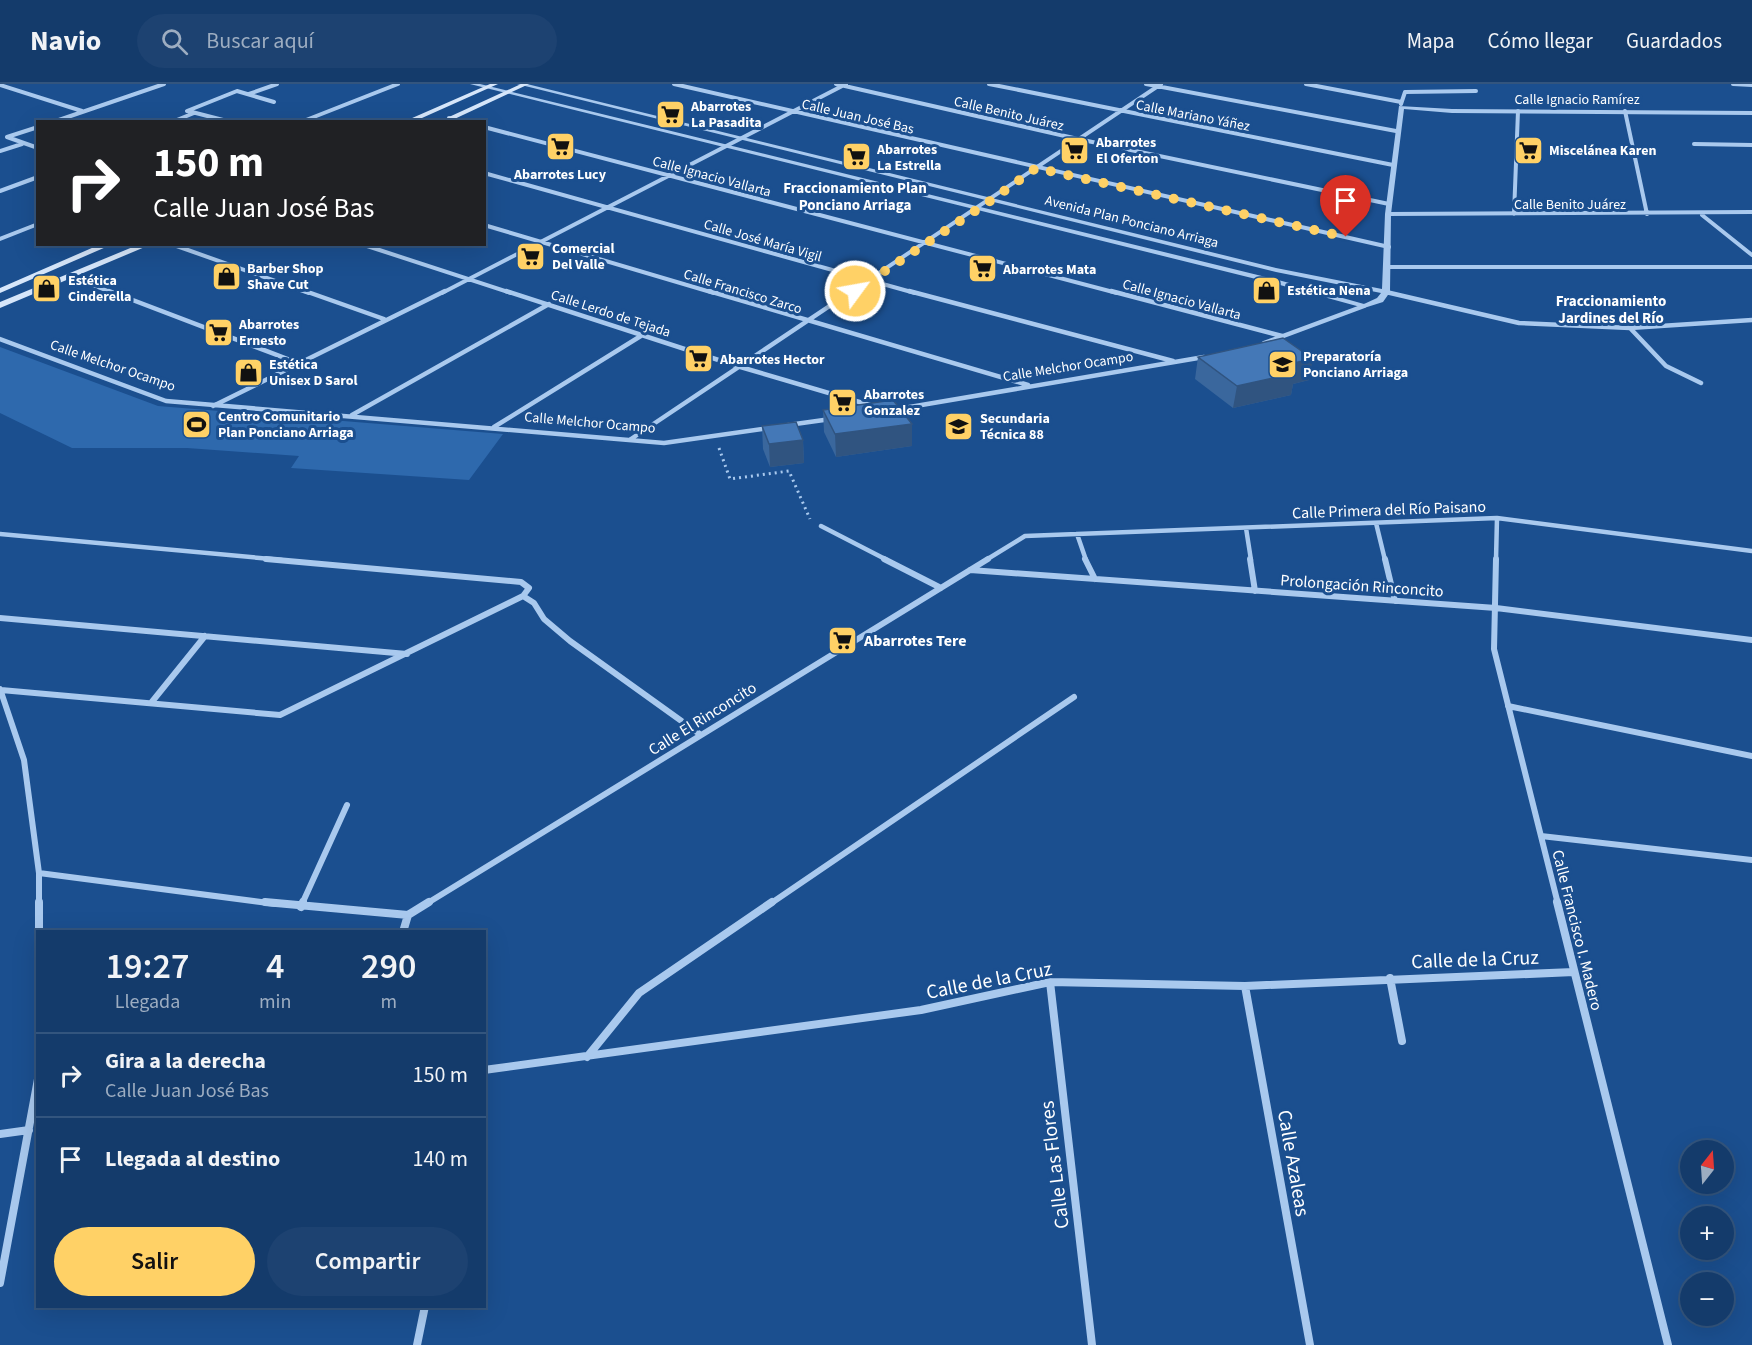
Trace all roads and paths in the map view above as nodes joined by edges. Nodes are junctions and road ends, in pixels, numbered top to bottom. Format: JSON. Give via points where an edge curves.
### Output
{"nodes":[{"id":1,"x":164,"y":84,"type":"edge"},
{"id":2,"x":277,"y":84,"type":"edge"},
{"id":3,"x":398,"y":84,"type":"edge"},
{"id":4,"x":473,"y":84,"type":"edge"},
{"id":5,"x":495,"y":84,"type":"edge"},
{"id":6,"x":523,"y":84,"type":"edge"},
{"id":7,"x":674,"y":84,"type":"edge"},
{"id":8,"x":836,"y":84,"type":"edge"},
{"id":9,"x":989,"y":84,"type":"edge"},
{"id":10,"x":1146,"y":84,"type":"edge"},
{"id":11,"x":1306,"y":84,"type":"edge"},
{"id":12,"x":1471,"y":84,"type":"edge"},
{"id":13,"x":1733,"y":84,"type":"edge"},
{"id":14,"x":1,"y":85,"type":"edge"},
{"id":15,"x":844,"y":85,"type":"edge"},
{"id":16,"x":1159,"y":85,"type":"edge"},
{"id":17,"x":1752,"y":85,"type":"edge"},
{"id":18,"x":487,"y":87,"type":"junction"},
{"id":19,"x":506,"y":93,"type":"junction"},
{"id":20,"x":248,"y":94,"type":"junction"},
{"id":21,"x":274,"y":102,"type":"dead end"},
{"id":22,"x":1401,"y":105,"type":"junction"},
{"id":23,"x":82,"y":111,"type":"junction"},
{"id":24,"x":792,"y":111,"type":"junction"},
{"id":25,"x":1518,"y":111,"type":"junction"},
{"id":26,"x":1625,"y":111,"type":"junction"},
{"id":27,"x":1119,"y":112,"type":"junction"},
{"id":28,"x":194,"y":113,"type":"junction"},
{"id":29,"x":1752,"y":113,"type":"edge"},
{"id":30,"x":449,"y":118,"type":"junction"},
{"id":31,"x":57,"y":120,"type":"edge"},
{"id":32,"x":177,"y":120,"type":"edge"},
{"id":33,"x":223,"y":120,"type":"edge"},
{"id":34,"x":306,"y":120,"type":"edge"},
{"id":35,"x":411,"y":120,"type":"edge"},
{"id":36,"x":445,"y":120,"type":"edge"},
{"id":37,"x":456,"y":120,"type":"edge"},
{"id":38,"x":36,"y":128,"type":"edge"},
{"id":39,"x":486,"y":128,"type":"edge"},
{"id":40,"x":1396,"y":131,"type":"junction"},
{"id":41,"x":742,"y":138,"type":"junction"},
{"id":42,"x":1078,"y":140,"type":"junction"},
{"id":43,"x":23,"y":144,"type":"junction"},
{"id":44,"x":1694,"y":144,"type":"dead end"},
{"id":45,"x":1752,"y":145,"type":"edge"},
{"id":46,"x":36,"y":147,"type":"edge"},
{"id":47,"x":722,"y":147,"type":"junction"},
{"id":48,"x":0,"y":151,"type":"edge"},
{"id":49,"x":1393,"y":165,"type":"junction"},
{"id":50,"x":1036,"y":168,"type":"junction"},
{"id":51,"x":486,"y":174,"type":"edge"},
{"id":52,"x":671,"y":176,"type":"junction"},
{"id":53,"x":36,"y":178,"type":"edge"},
{"id":54,"x":0,"y":191,"type":"edge"},
{"id":55,"x":993,"y":199,"type":"junction"},
{"id":56,"x":1389,"y":204,"type":"junction"},
{"id":57,"x":609,"y":207,"type":"junction"},
{"id":58,"x":977,"y":210,"type":"junction"},
{"id":59,"x":1752,"y":212,"type":"edge"},
{"id":60,"x":1388,"y":214,"type":"junction"},
{"id":61,"x":1514,"y":214,"type":"junction"},
{"id":62,"x":1647,"y":214,"type":"junction"},
{"id":63,"x":1701,"y":214,"type":"junction"},
{"id":64,"x":36,"y":225,"type":"edge"},
{"id":65,"x":486,"y":226,"type":"edge"},
{"id":66,"x":0,"y":238,"type":"edge"},
{"id":67,"x":542,"y":242,"type":"junction"},
{"id":68,"x":926,"y":244,"type":"junction"},
{"id":69,"x":104,"y":246,"type":"edge"},
{"id":70,"x":143,"y":246,"type":"edge"},
{"id":71,"x":177,"y":246,"type":"edge"},
{"id":72,"x":367,"y":246,"type":"edge"},
{"id":73,"x":1389,"y":247,"type":"junction"},
{"id":74,"x":1752,"y":255,"type":"edge"},
{"id":75,"x":1389,"y":267,"type":"junction"},
{"id":76,"x":1752,"y":267,"type":"edge"},
{"id":77,"x":1276,"y":270,"type":"junction"},
{"id":78,"x":72,"y":277,"type":"junction"},
{"id":79,"x":470,"y":279,"type":"junction"},
{"id":80,"x":871,"y":281,"type":"junction"},
{"id":81,"x":1281,"y":284,"type":"junction"},
{"id":82,"x":0,"y":291,"type":"edge"},
{"id":83,"x":1386,"y":292,"type":"junction"},
{"id":84,"x":549,"y":304,"type":"junction"},
{"id":85,"x":0,"y":305,"type":"edge"},
{"id":86,"x":1364,"y":306,"type":"junction"},
{"id":87,"x":384,"y":319,"type":"junction"},
{"id":88,"x":1752,"y":320,"type":"edge"},
{"id":89,"x":807,"y":321,"type":"junction"},
{"id":90,"x":1630,"y":328,"type":"junction"},
{"id":91,"x":644,"y":334,"type":"junction"},
{"id":92,"x":1282,"y":336,"type":"junction"},
{"id":93,"x":0,"y":339,"type":"edge"},
{"id":94,"x":1254,"y":347,"type":"edge"},
{"id":95,"x":1210,"y":356,"type":"edge"},
{"id":96,"x":1175,"y":362,"type":"junction"},
{"id":97,"x":298,"y":363,"type":"junction"},
{"id":98,"x":737,"y":366,"type":"junction"},
{"id":99,"x":1701,"y":383,"type":"dead end"},
{"id":100,"x":1029,"y":386,"type":"junction"},
{"id":101,"x":213,"y":406,"type":"junction"},
{"id":102,"x":888,"y":410,"type":"edge"},
{"id":103,"x":865,"y":414,"type":"edge"},
{"id":104,"x":352,"y":415,"type":"junction"},
{"id":105,"x":842,"y":417,"type":"edge"},
{"id":106,"x":784,"y":426,"type":"edge"},
{"id":107,"x":493,"y":427,"type":"junction"},
{"id":108,"x":772,"y":427,"type":"edge"},
{"id":109,"x":714,"y":436,"type":"junction"},
{"id":110,"x":631,"y":439,"type":"junction"},
{"id":111,"x":1497,"y":518,"type":"junction"},
{"id":112,"x":1376,"y":523,"type":"junction"},
{"id":113,"x":813,"y":524,"type":"dead end"},
{"id":114,"x":821,"y":526,"type":"dead end"},
{"id":115,"x":1246,"y":528,"type":"junction"},
{"id":116,"x":0,"y":534,"type":"edge"},
{"id":117,"x":1077,"y":534,"type":"junction"},
{"id":118,"x":1025,"y":536,"type":"joint"},
{"id":119,"x":1752,"y":551,"type":"edge"},
{"id":120,"x":969,"y":570,"type":"junction"},
{"id":121,"x":1095,"y":579,"type":"junction"},
{"id":122,"x":941,"y":588,"type":"junction"},
{"id":123,"x":1255,"y":591,"type":"junction"},
{"id":124,"x":523,"y":596,"type":"junction"},
{"id":125,"x":1395,"y":601,"type":"junction"},
{"id":126,"x":1496,"y":608,"type":"junction"},
{"id":127,"x":0,"y":618,"type":"edge"},
{"id":128,"x":205,"y":636,"type":"junction"},
{"id":129,"x":1752,"y":640,"type":"edge"},
{"id":130,"x":408,"y":654,"type":"junction"},
{"id":131,"x":0,"y":689,"type":"edge"},
{"id":132,"x":1074,"y":697,"type":"dead end"},
{"id":133,"x":151,"y":703,"type":"junction"},
{"id":134,"x":1508,"y":706,"type":"junction"},
{"id":135,"x":701,"y":735,"type":"junction"},
{"id":136,"x":1752,"y":756,"type":"edge"},
{"id":137,"x":346,"y":805,"type":"dead end"},
{"id":138,"x":1541,"y":836,"type":"junction"},
{"id":139,"x":1752,"y":860,"type":"edge"},
{"id":140,"x":39,"y":873,"type":"junction"},
{"id":141,"x":301,"y":907,"type":"junction"},
{"id":142,"x":408,"y":915,"type":"junction"},
{"id":143,"x":39,"y":930,"type":"edge"},
{"id":144,"x":404,"y":930,"type":"edge"},
{"id":145,"x":1575,"y":972,"type":"junction"},
{"id":146,"x":1390,"y":978,"type":"junction"},
{"id":147,"x":1050,"y":982,"type":"junction"},
{"id":148,"x":1245,"y":986,"type":"junction"},
{"id":149,"x":1402,"y":1041,"type":"dead end"},
{"id":150,"x":586,"y":1058,"type":"junction"},
{"id":151,"x":486,"y":1070,"type":"edge"},
{"id":152,"x":36,"y":1090,"type":"edge"},
{"id":153,"x":29,"y":1130,"type":"junction"},
{"id":154,"x":0,"y":1134,"type":"edge"},
{"id":155,"x":0,"y":1283,"type":"edge"},
{"id":156,"x":425,"y":1308,"type":"edge"},
{"id":157,"x":417,"y":1345,"type":"edge"},
{"id":158,"x":1092,"y":1345,"type":"edge"},
{"id":159,"x":1310,"y":1345,"type":"edge"},
{"id":160,"x":1668,"y":1345,"type":"edge"}],
"edges":[{"from":1,"to":23,"type":"street"},
{"from":2,"to":20,"type":"street"},
{"from":3,"to":34,"type":"street"},
{"from":4,"to":18,"type":"street","name":"Avenida Plan Ponciano Arriaga"},
{"from":5,"to":18,"type":"main road"},
{"from":6,"to":19,"type":"main road"},
{"from":6,"to":41,"type":"street","name":"Avenida Plan Ponciano Arriaga"},
{"from":7,"to":24,"type":"street","name":"Calle Juan José Bas"},
{"from":8,"to":15,"type":"street","name":"Calle Benito Juárez"},
{"from":9,"to":27,"type":"street","name":"Calle Mariano Yáñez"},
{"from":10,"to":16,"type":"street"},
{"from":11,"to":22,"type":"street","name":"Calle Ignacio Ramírez"},
{"from":12,"to":22,"type":"street","via":[[1476,91],[1405,92]]},
{"from":13,"to":17,"type":"street"},
{"from":14,"to":23,"type":"street"},
{"from":15,"to":24,"type":"street"},
{"from":15,"to":42,"type":"street","name":"Calle Benito Juárez"},
{"from":16,"to":27,"type":"street"},
{"from":16,"to":40,"type":"street"},
{"from":18,"to":19,"type":"street","name":"Avenida Plan Ponciano Arriaga"},
{"from":18,"to":35,"type":"main road"},
{"from":19,"to":30,"type":"main road"},
{"from":19,"to":47,"type":"street","name":"Avenida Plan Ponciano Arriaga"},
{"from":20,"to":21,"type":"street"},
{"from":20,"to":28,"type":"street","via":[[237,92],[187,111]]},
{"from":22,"to":25,"type":"street","name":"Calle Ignacio Ramírez"},
{"from":22,"to":40,"type":"street"},
{"from":23,"to":31,"type":"street"},
{"from":24,"to":41,"type":"street"},
{"from":24,"to":50,"type":"street","name":"Calle Juan José Bas"},
{"from":25,"to":26,"type":"street","name":"Calle Ignacio Ramírez"},
{"from":25,"to":61,"type":"street"},
{"from":26,"to":29,"type":"street","name":"Calle Ignacio Ramírez"},
{"from":26,"to":62,"type":"street"},
{"from":27,"to":42,"type":"street"},
{"from":27,"to":49,"type":"street","name":"Calle Mariano Yáñez"},
{"from":28,"to":32,"type":"street"},
{"from":28,"to":33,"type":"street"},
{"from":30,"to":36,"type":"main road"},
{"from":30,"to":37,"type":"street"},
{"from":38,"to":43,"type":"street","via":[[7,137]]},
{"from":39,"to":52,"type":"street","name":"Calle Ignacio Vallarta"},
{"from":40,"to":49,"type":"street"},
{"from":41,"to":47,"type":"street"},
{"from":41,"to":55,"type":"street","name":"Avenida Plan Ponciano Arriaga"},
{"from":42,"to":50,"type":"street"},
{"from":42,"to":56,"type":"street","name":"Calle Benito Juárez"},
{"from":43,"to":46,"type":"street"},
{"from":43,"to":48,"type":"street"},
{"from":44,"to":45,"type":"street"},
{"from":47,"to":52,"type":"street"},
{"from":47,"to":58,"type":"street","name":"Avenida Plan Ponciano Arriaga"},
{"from":49,"to":56,"type":"street"},
{"from":50,"to":55,"type":"street"},
{"from":50,"to":73,"type":"street","name":"Calle Juan José Bas"},
{"from":51,"to":57,"type":"street","name":"Calle José María Vigil"},
{"from":52,"to":57,"type":"street"},
{"from":52,"to":68,"type":"street","name":"Calle Ignacio Vallarta"},
{"from":53,"to":54,"type":"street"},
{"from":55,"to":58,"type":"street"},
{"from":55,"to":77,"type":"street","name":"Avenida Plan Ponciano Arriaga"},
{"from":56,"to":60,"type":"street"},
{"from":57,"to":67,"type":"street"},
{"from":57,"to":80,"type":"street","name":"Calle José María Vigil"},
{"from":58,"to":68,"type":"street"},
{"from":58,"to":81,"type":"street","name":"Avenida Plan Ponciano Arriaga"},
{"from":59,"to":63,"type":"street","name":"Calle Benito Juárez"},
{"from":60,"to":61,"type":"street","name":"Calle Benito Juárez"},
{"from":60,"to":73,"type":"street"},
{"from":61,"to":62,"type":"street","name":"Calle Benito Juárez"},
{"from":62,"to":63,"type":"street","name":"Calle Benito Juárez"},
{"from":63,"to":74,"type":"street"},
{"from":64,"to":66,"type":"street"},
{"from":65,"to":67,"type":"street","name":"Calle Francisco Zarco"},
{"from":67,"to":79,"type":"street"},
{"from":67,"to":89,"type":"street","name":"Calle Francisco Zarco"},
{"from":68,"to":80,"type":"street"},
{"from":68,"to":92,"type":"street","name":"Calle Ignacio Vallarta"},
{"from":69,"to":82,"type":"main road"},
{"from":70,"to":78,"type":"main road"},
{"from":71,"to":87,"type":"street"},
{"from":72,"to":79,"type":"street","name":"Calle Lerdo de Tejada"},
{"from":73,"to":75,"type":"street"},
{"from":75,"to":76,"type":"street"},
{"from":75,"to":83,"type":"street"},
{"from":77,"to":81,"type":"street"},
{"from":77,"to":83,"type":"street","name":"Avenida Plan Ponciano Arriaga"},
{"from":78,"to":85,"type":"main road"},
{"from":78,"to":97,"type":"street"},
{"from":79,"to":84,"type":"street","name":"Calle Lerdo de Tejada"},
{"from":79,"to":87,"type":"street"},
{"from":80,"to":89,"type":"street"},
{"from":80,"to":96,"type":"street","name":"Calle José María Vigil"},
{"from":81,"to":86,"type":"street","name":"Avenida Plan Ponciano Arriaga"},
{"from":83,"to":86,"type":"street","via":[[1380,300]]},
{"from":83,"to":90,"type":"street","via":[[1520,323]]},
{"from":84,"to":91,"type":"street","name":"Calle Lerdo de Tejada"},
{"from":84,"to":104,"type":"street"},
{"from":86,"to":92,"type":"street"},
{"from":87,"to":97,"type":"street"},
{"from":88,"to":90,"type":"street"},
{"from":89,"to":98,"type":"street"},
{"from":89,"to":100,"type":"street","name":"Calle Francisco Zarco"},
{"from":90,"to":99,"type":"street","via":[[1666,366]]},
{"from":91,"to":98,"type":"street","name":"Calle Lerdo de Tejada"},
{"from":91,"to":107,"type":"street"},
{"from":92,"to":94,"type":"street"},
{"from":93,"to":101,"type":"street","name":"Calle Melchor Ocampo","via":[[166,401]]},
{"from":95,"to":96,"type":"street","name":"Calle Melchor Ocampo"},
{"from":96,"to":100,"type":"street","name":"Calle Melchor Ocampo"},
{"from":97,"to":101,"type":"street"},
{"from":98,"to":103,"type":"street","name":"Calle Lerdo de Tejada","via":[[877,410]]},
{"from":98,"to":110,"type":"street"},
{"from":100,"to":102,"type":"street","name":"Calle Melchor Ocampo"},
{"from":101,"to":104,"type":"street","name":"Calle Melchor Ocampo"},
{"from":104,"to":107,"type":"street","name":"Calle Melchor Ocampo"},
{"from":105,"to":106,"type":"street"},
{"from":107,"to":110,"type":"street","name":"Calle Melchor Ocampo"},
{"from":108,"to":109,"type":"street","name":"Calle Melchor Ocampo"},
{"from":109,"to":110,"type":"street","name":"Calle Melchor Ocampo","via":[[664,443]]},
{"from":109,"to":113,"type":"path","via":[[730,479],[789,471]]},
{"from":111,"to":112,"type":"street","name":"Calle Primera del Río Paisano"},
{"from":111,"to":119,"type":"street","name":"Calle Primera del Río Paisano"},
{"from":111,"to":126,"type":"street","name":"Calle Francisco I. Madero"},
{"from":112,"to":115,"type":"street","name":"Calle Primera del Río Paisano"},
{"from":112,"to":125,"type":"street"},
{"from":114,"to":122,"type":"street"},
{"from":115,"to":117,"type":"street","name":"Calle Primera del Río Paisano"},
{"from":115,"to":123,"type":"street"},
{"from":116,"to":124,"type":"street","via":[[521,582],[529,588]]},
{"from":117,"to":118,"type":"street","name":"Calle Primera del Río Paisano"},
{"from":117,"to":121,"type":"street"},
{"from":118,"to":120,"type":"street","name":"Calle El Rinconcito"},
{"from":120,"to":121,"type":"street","name":"Prolongación Rinconcito"},
{"from":120,"to":122,"type":"street","name":"Calle El Rinconcito"},
{"from":121,"to":123,"type":"street","name":"Prolongación Rinconcito"},
{"from":122,"to":135,"type":"street","name":"Calle El Rinconcito"},
{"from":123,"to":125,"type":"street","name":"Prolongación Rinconcito"},
{"from":124,"to":130,"type":"street"},
{"from":124,"to":135,"type":"street","via":[[570,641]]},
{"from":125,"to":126,"type":"street","name":"Prolongación Rinconcito"},
{"from":126,"to":129,"type":"street","name":"Prolongación Rinconcito"},
{"from":126,"to":134,"type":"street","name":"Calle Francisco I. Madero","via":[[1494,649]]},
{"from":127,"to":128,"type":"street"},
{"from":128,"to":130,"type":"street"},
{"from":128,"to":133,"type":"street"},
{"from":130,"to":133,"type":"street","via":[[280,715]]},
{"from":131,"to":133,"type":"street"},
{"from":131,"to":140,"type":"street","via":[[24,760]]},
{"from":132,"to":150,"type":"street","via":[[639,993]]},
{"from":134,"to":136,"type":"street"},
{"from":134,"to":138,"type":"street","name":"Calle Francisco I. Madero"},
{"from":135,"to":142,"type":"street","name":"Calle El Rinconcito"},
{"from":137,"to":141,"type":"street"},
{"from":138,"to":139,"type":"street"},
{"from":138,"to":145,"type":"street","name":"Calle Francisco I. Madero"},
{"from":140,"to":141,"type":"street"},
{"from":140,"to":143,"type":"street"},
{"from":141,"to":142,"type":"street"},
{"from":142,"to":144,"type":"street"},
{"from":145,"to":146,"type":"street","name":"Calle de la Cruz"},
{"from":145,"to":160,"type":"street","name":"Calle Francisco I. Madero"},
{"from":146,"to":148,"type":"street","name":"Calle de la Cruz"},
{"from":146,"to":149,"type":"street"},
{"from":147,"to":148,"type":"street","name":"Calle de la Cruz"},
{"from":147,"to":150,"type":"street","name":"Calle de la Cruz","via":[[921,1010]]},
{"from":147,"to":158,"type":"street","name":"Calle Las Flores"},
{"from":148,"to":159,"type":"street","name":"Calle Azaleas"},
{"from":150,"to":151,"type":"street","name":"Calle de la Cruz"},
{"from":152,"to":153,"type":"street"},
{"from":153,"to":154,"type":"street"},
{"from":153,"to":155,"type":"street"},
{"from":156,"to":157,"type":"street"}]}
